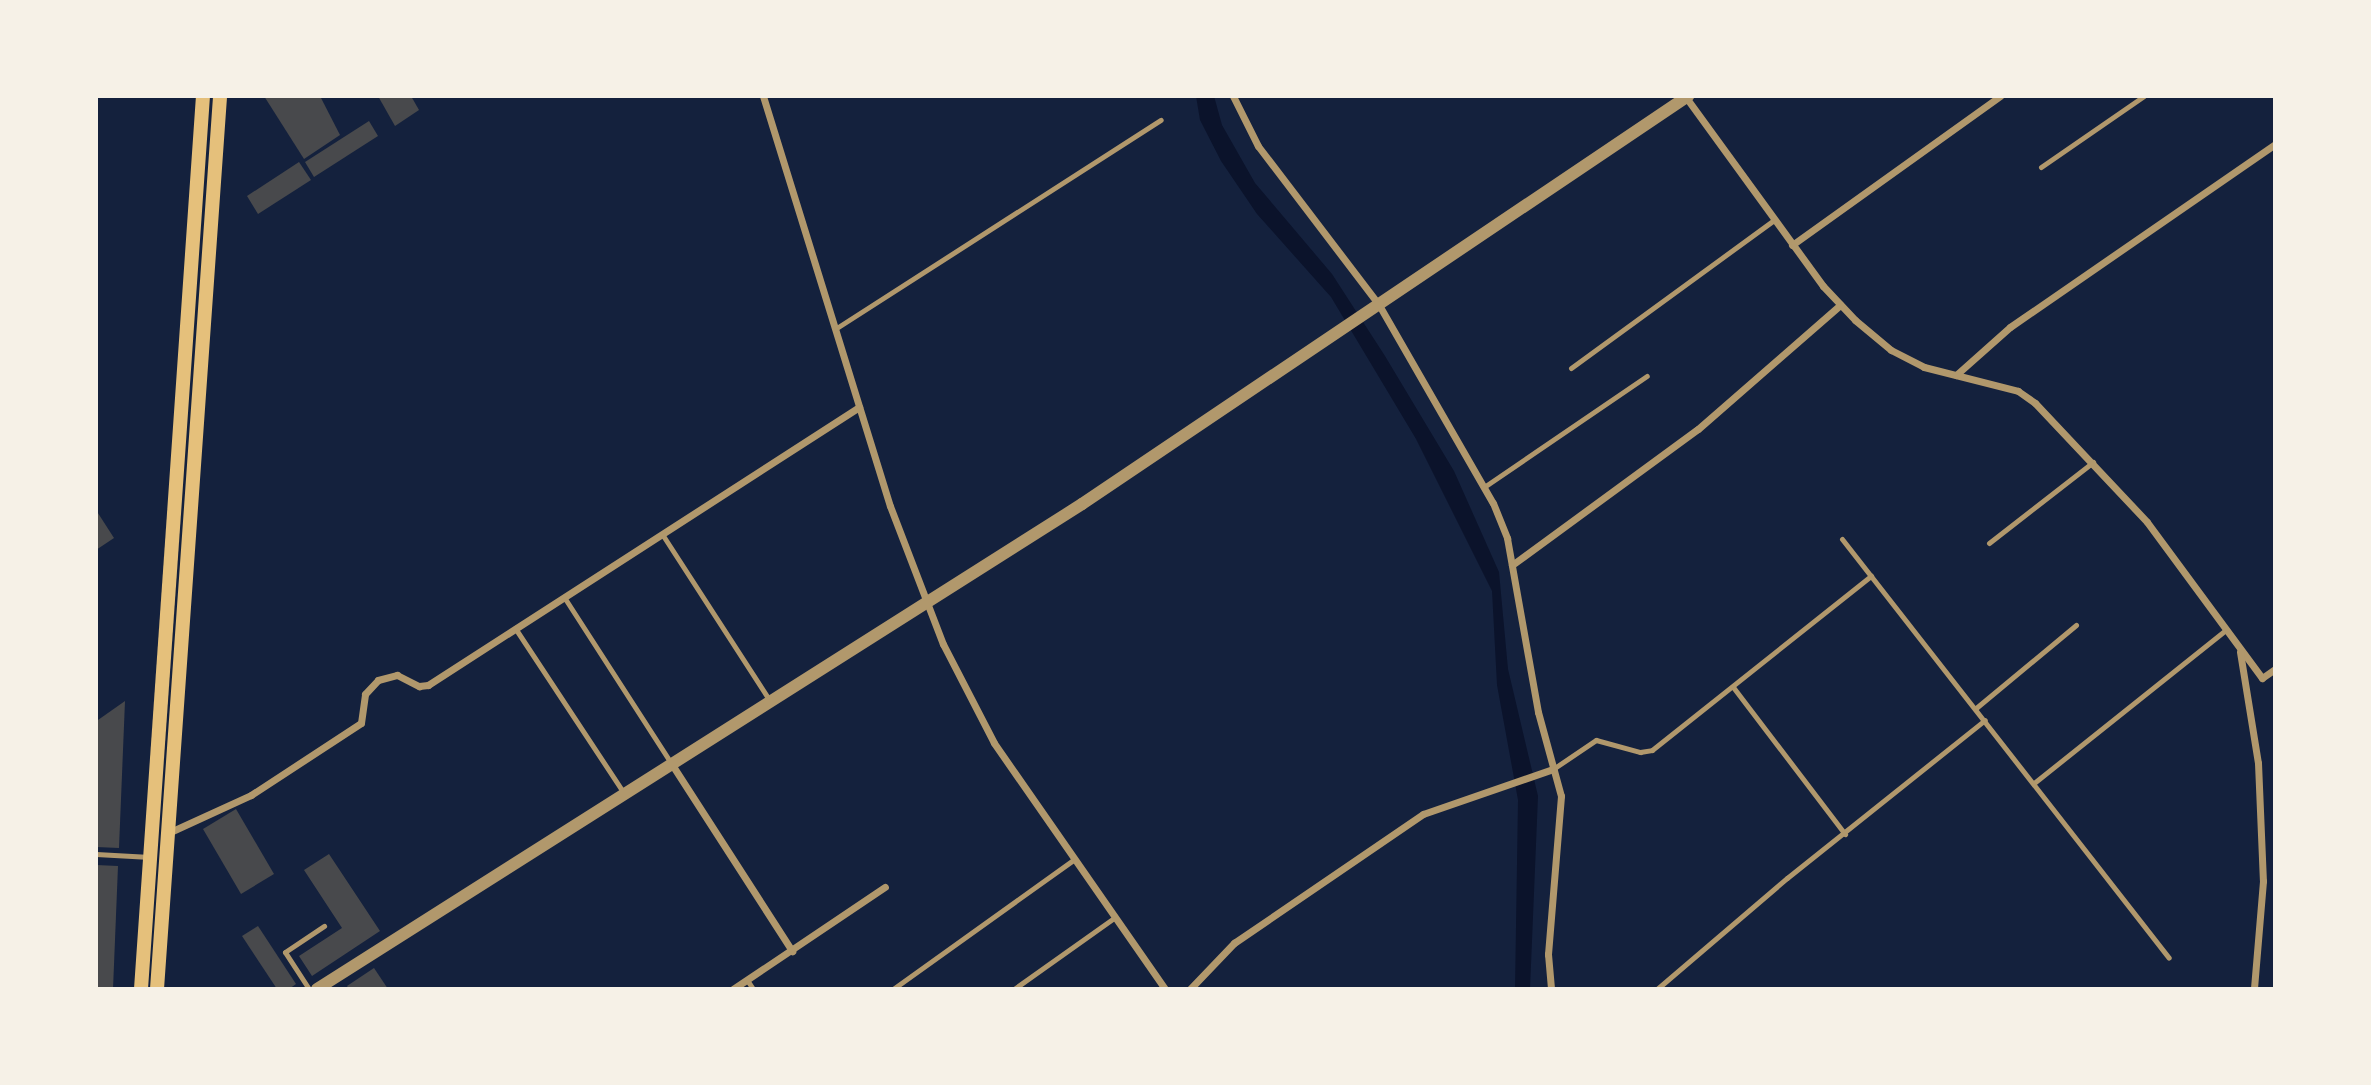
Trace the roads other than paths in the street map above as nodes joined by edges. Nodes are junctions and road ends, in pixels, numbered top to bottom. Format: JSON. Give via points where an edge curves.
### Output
{"nodes":[{"id":1,"x":203,"y":96,"type":"edge"},
{"id":2,"x":220,"y":96,"type":"edge"},
{"id":3,"x":763,"y":96,"type":"edge"},
{"id":4,"x":1233,"y":96,"type":"edge"},
{"id":5,"x":2000,"y":96,"type":"edge"},
{"id":6,"x":2144,"y":96,"type":"edge"},
{"id":7,"x":1687,"y":97,"type":"edge"},
{"id":8,"x":1161,"y":120,"type":"dead end"},
{"id":9,"x":2275,"y":144,"type":"edge"},
{"id":10,"x":2041,"y":167,"type":"dead end"},
{"id":11,"x":1774,"y":220,"type":"junction"},
{"id":12,"x":1792,"y":245,"type":"junction"},
{"id":13,"x":1378,"y":304,"type":"junction"},
{"id":14,"x":1840,"y":305,"type":"junction"},
{"id":15,"x":835,"y":329,"type":"junction"},
{"id":16,"x":1571,"y":368,"type":"dead end"},
{"id":17,"x":1956,"y":375,"type":"junction"},
{"id":18,"x":1647,"y":376,"type":"dead end"},
{"id":19,"x":859,"y":407,"type":"junction"},
{"id":20,"x":2093,"y":462,"type":"junction"},
{"id":21,"x":1484,"y":487,"type":"junction"},
{"id":22,"x":662,"y":534,"type":"junction"},
{"id":23,"x":1842,"y":539,"type":"dead end"},
{"id":24,"x":1989,"y":543,"type":"dead end"},
{"id":25,"x":1512,"y":565,"type":"junction"},
{"id":26,"x":1871,"y":576,"type":"junction"},
{"id":27,"x":564,"y":597,"type":"junction"},
{"id":28,"x":926,"y":602,"type":"junction"},
{"id":29,"x":2076,"y":625,"type":"dead end"},
{"id":30,"x":515,"y":628,"type":"junction"},
{"id":31,"x":2226,"y":630,"type":"junction"},
{"id":32,"x":2240,"y":648,"type":"junction"},
{"id":33,"x":2275,"y":669,"type":"edge"},
{"id":34,"x":1734,"y":687,"type":"junction"},
{"id":35,"x":770,"y":701,"type":"junction"},
{"id":36,"x":1976,"y":708,"type":"junction"},
{"id":37,"x":1985,"y":720,"type":"junction"},
{"id":38,"x":671,"y":763,"type":"junction"},
{"id":39,"x":1553,"y":769,"type":"junction"},
{"id":40,"x":2034,"y":783,"type":"junction"},
{"id":41,"x":624,"y":793,"type":"junction"},
{"id":42,"x":168,"y":832,"type":"junction"},
{"id":43,"x":1845,"y":834,"type":"junction"},
{"id":44,"x":96,"y":855,"type":"edge"},
{"id":45,"x":150,"y":857,"type":"junction"},
{"id":46,"x":1073,"y":860,"type":"junction"},
{"id":47,"x":885,"y":887,"type":"dead end"},
{"id":48,"x":1114,"y":918,"type":"junction"},
{"id":49,"x":324,"y":926,"type":"dead end"},
{"id":50,"x":792,"y":951,"type":"junction"},
{"id":51,"x":2169,"y":958,"type":"dead end"},
{"id":52,"x":747,"y":980,"type":"junction"},
{"id":53,"x":141,"y":989,"type":"edge"},
{"id":54,"x":158,"y":989,"type":"edge"},
{"id":55,"x":309,"y":989,"type":"edge"},
{"id":56,"x":317,"y":989,"type":"edge"},
{"id":57,"x":733,"y":989,"type":"edge"},
{"id":58,"x":753,"y":989,"type":"edge"},
{"id":59,"x":893,"y":989,"type":"edge"},
{"id":60,"x":1014,"y":989,"type":"edge"},
{"id":61,"x":1165,"y":989,"type":"edge"},
{"id":62,"x":1190,"y":989,"type":"edge"},
{"id":63,"x":1551,"y":989,"type":"edge"},
{"id":64,"x":1657,"y":989,"type":"edge"},
{"id":65,"x":2254,"y":989,"type":"edge"}],
"edges":[{"from":1,"to":45,"type":"main road"},
{"from":2,"to":42,"type":"main road"},
{"from":3,"to":15,"type":"street"},
{"from":4,"to":13,"type":"street","via":[[1258,146]]},
{"from":5,"to":12,"type":"street"},
{"from":6,"to":10,"type":"lane"},
{"from":7,"to":11,"type":"street"},
{"from":7,"to":13,"type":"street"},
{"from":8,"to":15,"type":"lane"},
{"from":9,"to":17,"type":"street","via":[[2010,327]]},
{"from":11,"to":12,"type":"street"},
{"from":11,"to":16,"type":"lane"},
{"from":12,"to":14,"type":"street"},
{"from":13,"to":21,"type":"street"},
{"from":13,"to":28,"type":"street"},
{"from":14,"to":17,"type":"street","via":[[1891,350],[1924,368]]},
{"from":14,"to":25,"type":"street","via":[[1698,429]]},
{"from":15,"to":19,"type":"street"},
{"from":17,"to":20,"type":"street","via":[[2018,391]]},
{"from":18,"to":21,"type":"lane"},
{"from":19,"to":22,"type":"street"},
{"from":19,"to":28,"type":"street"},
{"from":20,"to":24,"type":"lane"},
{"from":20,"to":31,"type":"street","via":[[2147,522]]},
{"from":21,"to":25,"type":"street","via":[[1507,538]]},
{"from":22,"to":27,"type":"street"},
{"from":22,"to":35,"type":"lane"},
{"from":23,"to":26,"type":"lane"},
{"from":25,"to":39,"type":"street"},
{"from":26,"to":34,"type":"lane"},
{"from":26,"to":36,"type":"lane"},
{"from":27,"to":30,"type":"street"},
{"from":27,"to":38,"type":"lane"},
{"from":28,"to":35,"type":"street"},
{"from":28,"to":46,"type":"street","via":[[994,743]]},
{"from":29,"to":36,"type":"lane"},
{"from":30,"to":41,"type":"lane"},
{"from":30,"to":42,"type":"street","via":[[428,685],[419,686],[397,675],[377,680],[365,694],[361,723],[251,795]]},
{"from":31,"to":32,"type":"street"},
{"from":31,"to":40,"type":"lane"},
{"from":32,"to":33,"type":"street","via":[[2262,678]]},
{"from":32,"to":65,"type":"street","via":[[2258,763],[2263,881]]},
{"from":34,"to":39,"type":"lane","via":[[1652,750],[1640,752],[1596,740]]},
{"from":34,"to":43,"type":"lane"},
{"from":35,"to":38,"type":"street"},
{"from":36,"to":37,"type":"lane"},
{"from":37,"to":40,"type":"lane"},
{"from":37,"to":43,"type":"lane"},
{"from":38,"to":41,"type":"street"},
{"from":38,"to":50,"type":"street"},
{"from":39,"to":62,"type":"street","via":[[1423,814],[1234,943]]},
{"from":39,"to":63,"type":"street","via":[[1561,796],[1548,954]]},
{"from":40,"to":51,"type":"lane"},
{"from":41,"to":56,"type":"street"},
{"from":42,"to":54,"type":"main road"},
{"from":43,"to":64,"type":"lane"},
{"from":44,"to":45,"type":"lane"},
{"from":45,"to":53,"type":"main road"},
{"from":46,"to":48,"type":"street"},
{"from":46,"to":59,"type":"lane"},
{"from":47,"to":50,"type":"street"},
{"from":48,"to":60,"type":"lane"},
{"from":48,"to":61,"type":"street"},
{"from":49,"to":55,"type":"lane","via":[[285,952]]},
{"from":50,"to":52,"type":"street"},
{"from":52,"to":57,"type":"street"},
{"from":52,"to":58,"type":"lane"}]}
